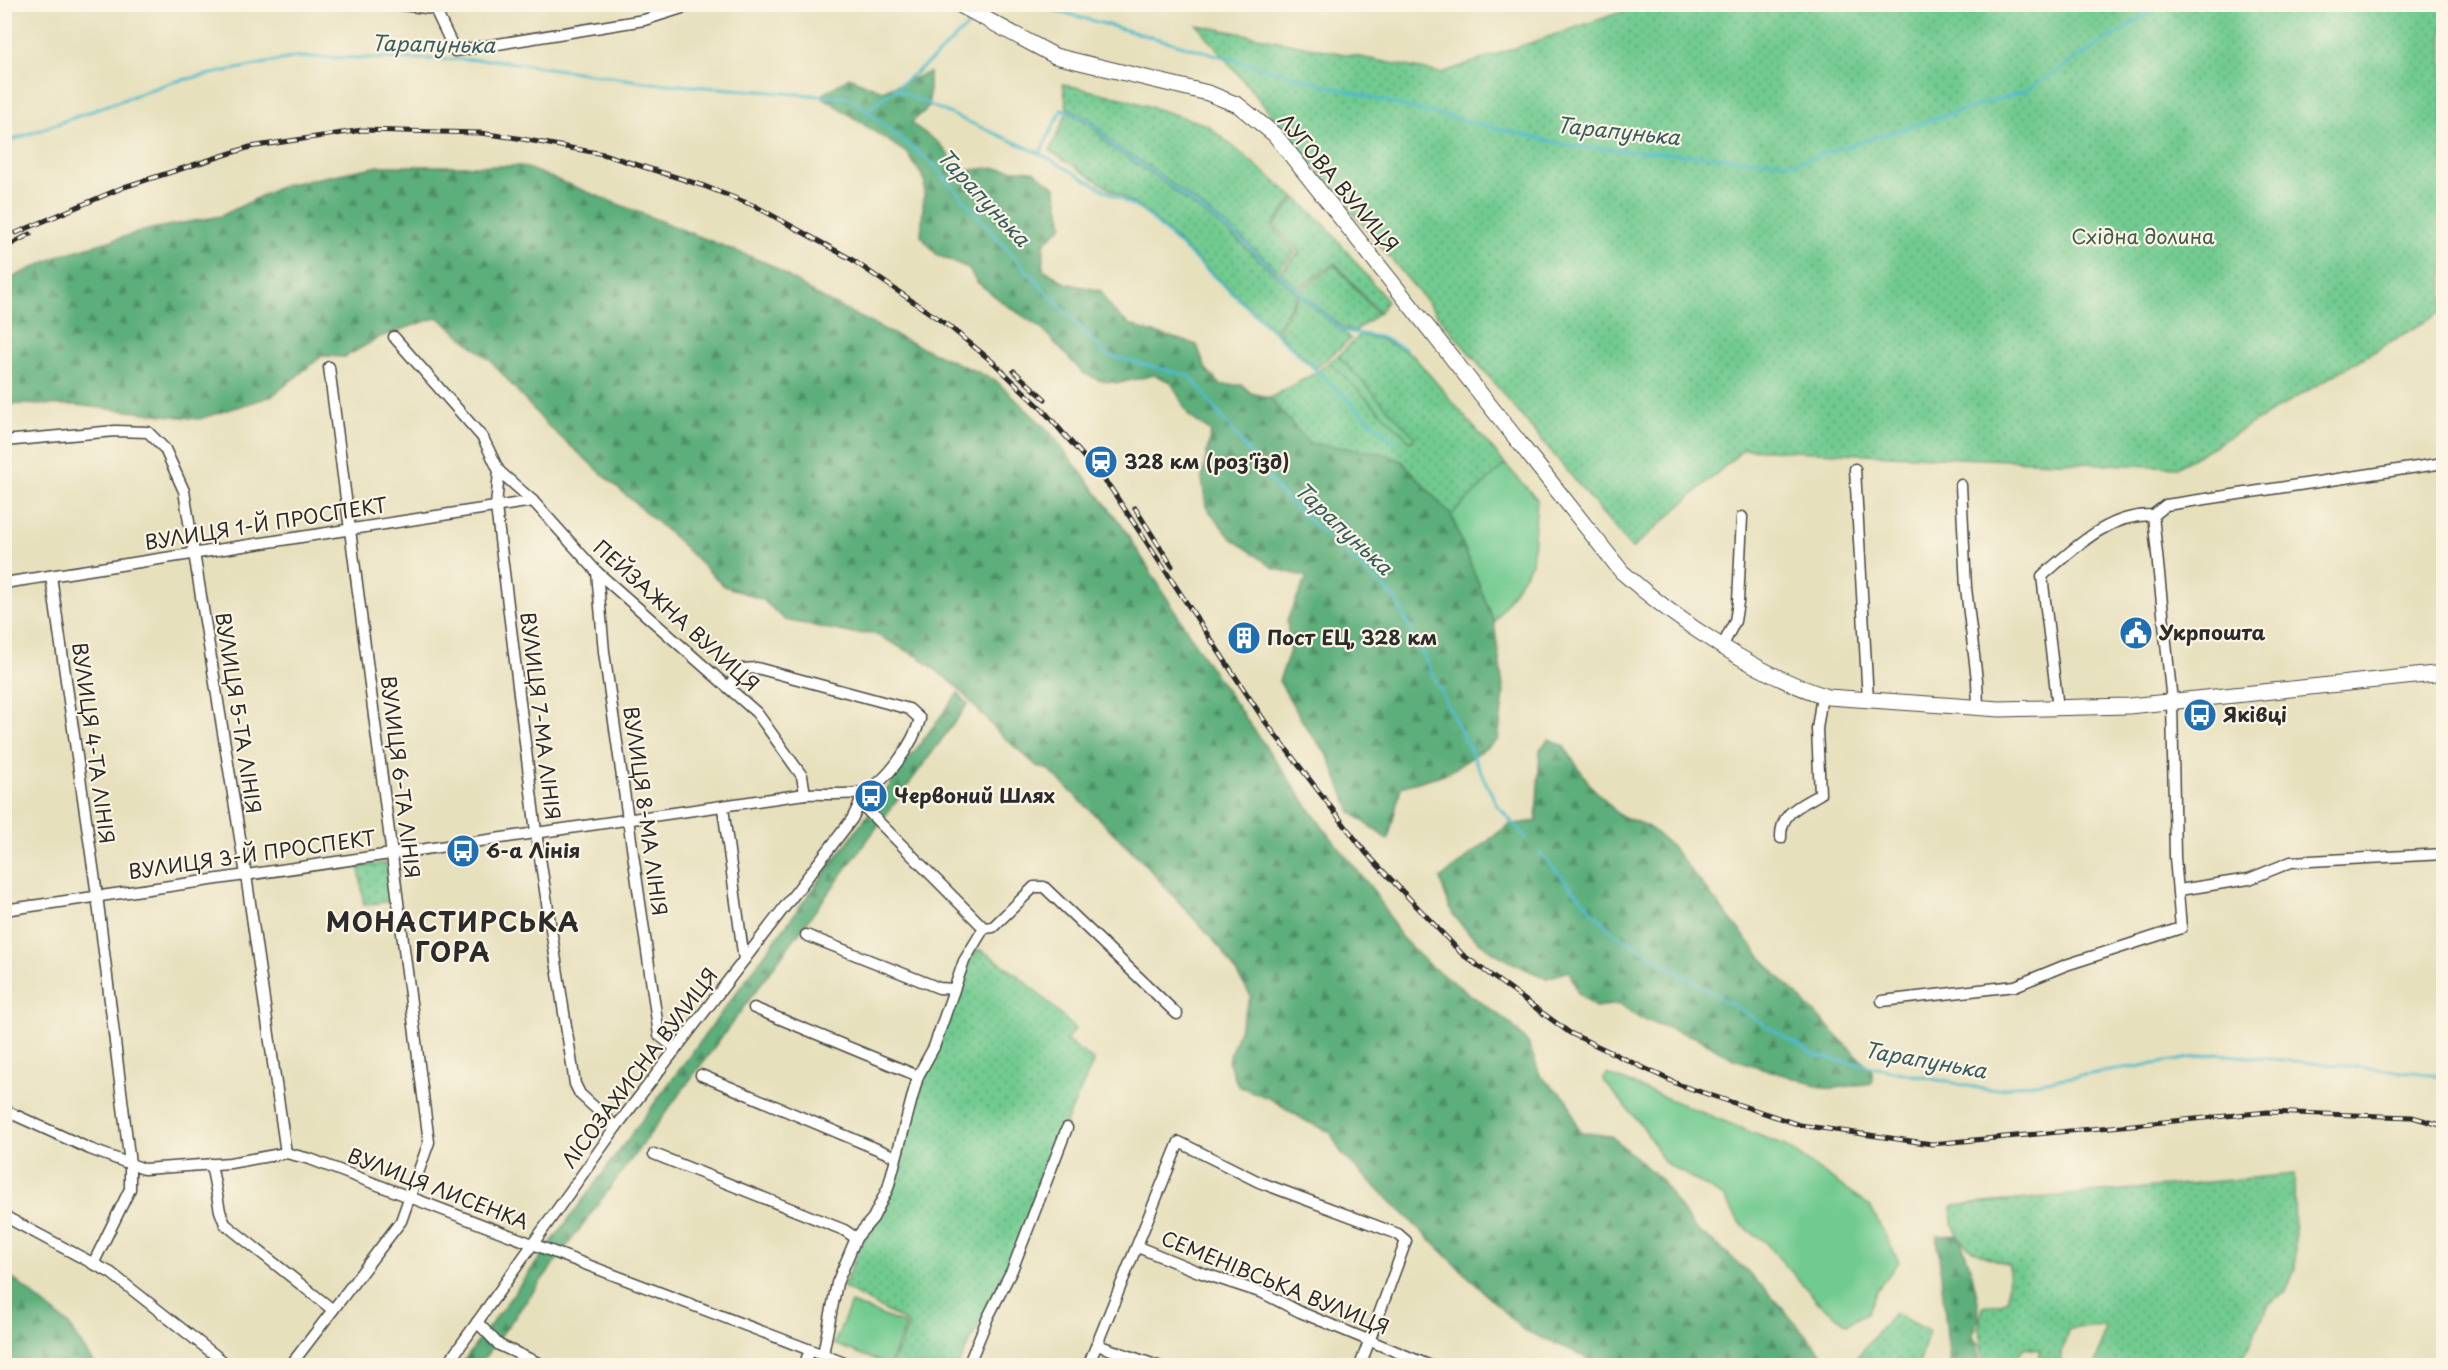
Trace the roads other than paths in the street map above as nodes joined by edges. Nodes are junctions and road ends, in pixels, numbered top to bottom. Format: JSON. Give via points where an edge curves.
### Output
{"nodes":[{"id":1,"x":394,"y":4,"type":"edge"},
{"id":2,"x":695,"y":4,"type":"edge"},
{"id":3,"x":958,"y":4,"type":"edge"},
{"id":4,"x":394,"y":337,"type":"dead end"},
{"id":5,"x":329,"y":367,"type":"dead end"},
{"id":6,"x":4,"y":441,"type":"edge"},
{"id":7,"x":2444,"y":463,"type":"edge"},
{"id":8,"x":1855,"y":469,"type":"dead end"},
{"id":9,"x":499,"y":471,"type":"junction"},
{"id":10,"x":1961,"y":485,"type":"dead end"},
{"id":11,"x":533,"y":501,"type":"junction"},
{"id":12,"x":496,"y":507,"type":"junction"},
{"id":13,"x":2153,"y":515,"type":"junction"},
{"id":14,"x":1742,"y":517,"type":"dead end"},
{"id":15,"x":350,"y":530,"type":"junction"},
{"id":16,"x":194,"y":554,"type":"junction"},
{"id":17,"x":597,"y":572,"type":"junction"},
{"id":18,"x":51,"y":576,"type":"junction"},
{"id":19,"x":4,"y":583,"type":"edge"},
{"id":20,"x":1723,"y":645,"type":"junction"},
{"id":21,"x":2444,"y":674,"type":"edge"},
{"id":22,"x":728,"y":687,"type":"junction"},
{"id":23,"x":1822,"y":695,"type":"junction"},
{"id":24,"x":1868,"y":700,"type":"junction"},
{"id":25,"x":2172,"y":702,"type":"junction"},
{"id":26,"x":1978,"y":708,"type":"junction"},
{"id":27,"x":2058,"y":708,"type":"junction"},
{"id":28,"x":805,"y":794,"type":"junction"},
{"id":29,"x":861,"y":797,"type":"junction"},
{"id":30,"x":723,"y":808,"type":"junction"},
{"id":31,"x":629,"y":820,"type":"junction"},
{"id":32,"x":536,"y":832,"type":"junction"},
{"id":33,"x":1781,"y":838,"type":"dead end"},
{"id":34,"x":391,"y":853,"type":"junction"},
{"id":35,"x":2444,"y":854,"type":"edge"},
{"id":36,"x":246,"y":875,"type":"junction"},
{"id":37,"x":2179,"y":890,"type":"junction"},
{"id":38,"x":97,"y":895,"type":"junction"},
{"id":39,"x":4,"y":910,"type":"edge"},
{"id":40,"x":989,"y":927,"type":"junction"},
{"id":41,"x":806,"y":935,"type":"dead end"},
{"id":42,"x":744,"y":960,"type":"junction"},
{"id":43,"x":954,"y":988,"type":"junction"},
{"id":44,"x":1882,"y":1001,"type":"dead end"},
{"id":45,"x":754,"y":1008,"type":"dead end"},
{"id":46,"x":1177,"y":1014,"type":"dead end"},
{"id":47,"x":675,"y":1048,"type":"junction"},
{"id":48,"x":700,"y":1075,"type":"dead end"},
{"id":49,"x":918,"y":1076,"type":"junction"},
{"id":50,"x":4,"y":1110,"type":"edge"},
{"id":51,"x":616,"y":1127,"type":"junction"},
{"id":52,"x":1067,"y":1128,"type":"dead end"},
{"id":53,"x":286,"y":1153,"type":"junction"},
{"id":54,"x":654,"y":1154,"type":"dead end"},
{"id":55,"x":896,"y":1156,"type":"junction"},
{"id":56,"x":130,"y":1164,"type":"junction"},
{"id":57,"x":211,"y":1164,"type":"junction"},
{"id":58,"x":411,"y":1199,"type":"junction"},
{"id":59,"x":4,"y":1216,"type":"edge"},
{"id":60,"x":856,"y":1238,"type":"junction"},
{"id":61,"x":532,"y":1245,"type":"junction"},
{"id":62,"x":1138,"y":1247,"type":"junction"},
{"id":63,"x":93,"y":1264,"type":"junction"},
{"id":64,"x":333,"y":1310,"type":"junction"},
{"id":65,"x":477,"y":1322,"type":"junction"},
{"id":66,"x":1370,"y":1339,"type":"junction"},
{"id":67,"x":1097,"y":1345,"type":"junction"},
{"id":68,"x":810,"y":1350,"type":"junction"},
{"id":69,"x":823,"y":1354,"type":"junction"},
{"id":70,"x":229,"y":1365,"type":"edge"},
{"id":71,"x":290,"y":1365,"type":"edge"},
{"id":72,"x":446,"y":1365,"type":"edge"},
{"id":73,"x":545,"y":1365,"type":"edge"},
{"id":74,"x":804,"y":1365,"type":"edge"},
{"id":75,"x":852,"y":1365,"type":"edge"},
{"id":76,"x":968,"y":1365,"type":"edge"},
{"id":77,"x":1088,"y":1365,"type":"edge"},
{"id":78,"x":1158,"y":1365,"type":"edge"},
{"id":79,"x":1360,"y":1365,"type":"edge"},
{"id":80,"x":1431,"y":1365,"type":"edge"}],
"edges":[{"from":1,"to":2,"type":"street","via":[[435,9],[454,51],[644,20]]},
{"from":3,"to":20,"type":"street","name":"ЛУГОВА ВУЛИЦЯ","via":[[1055,56],[1208,93],[1238,105],[1275,135],[1622,572],[1658,604]]},
{"from":4,"to":9,"type":"street","name":"ПЕЙЗАЖНА ВУЛИЦЯ","via":[[483,438]]},
{"from":5,"to":15,"type":"street","name":"ВУЛИЦЯ 6-ТА ЛІНІЯ"},
{"from":6,"to":16,"type":"street","name":"ВУЛИЦЯ 5-ТА ЛІНІЯ","via":[[115,431],[148,432],[165,449],[184,491]]},
{"from":7,"to":13,"type":"street","via":[[2166,505]]},
{"from":8,"to":24,"type":"street"},
{"from":9,"to":11,"type":"street","name":"ПЕЙЗАЖНА ВУЛИЦЯ"},
{"from":9,"to":12,"type":"street","name":"ВУЛИЦЯ 7-МА ЛІНІЯ"},
{"from":10,"to":26,"type":"street"},
{"from":11,"to":12,"type":"street","name":"ВУЛИЦЯ 1-Й ПРОСПЕКТ"},
{"from":11,"to":17,"type":"street","name":"ПЕЙЗАЖНА ВУЛИЦЯ"},
{"from":12,"to":15,"type":"street","name":"ВУЛИЦЯ 1-Й ПРОСПЕКТ"},
{"from":12,"to":32,"type":"street","name":"ВУЛИЦЯ 7-МА ЛІНІЯ"},
{"from":13,"to":25,"type":"street"},
{"from":13,"to":27,"type":"street","via":[[2130,518],[2096,531],[2042,576]]},
{"from":14,"to":20,"type":"street","via":[[1738,602],[1735,621]]},
{"from":15,"to":16,"type":"street","name":"ВУЛИЦЯ 1-Й ПРОСПЕКТ"},
{"from":15,"to":34,"type":"street","name":"ВУЛИЦЯ 6-ТА ЛІНІЯ"},
{"from":16,"to":18,"type":"street","name":"ВУЛИЦЯ 1-Й ПРОСПЕКТ"},
{"from":16,"to":36,"type":"street","name":"ВУЛИЦЯ 5-ТА ЛІНІЯ"},
{"from":17,"to":22,"type":"street","name":"ПЕЙЗАЖНА ВУЛИЦЯ"},
{"from":17,"to":31,"type":"street","name":"ВУЛИЦЯ 8-МА ЛІНІЯ","via":[[604,652]]},
{"from":18,"to":19,"type":"street","name":"ВУЛИЦЯ 1-Й ПРОСПЕКТ"},
{"from":18,"to":38,"type":"street","name":"ВУЛИЦЯ 4-ТА ЛІНІЯ"},
{"from":20,"to":23,"type":"street","name":"ЛУГОВА ВУЛИЦЯ","via":[[1802,690]]},
{"from":21,"to":25,"type":"street","name":"ЛУГОВА ВУЛИЦЯ"},
{"from":22,"to":28,"type":"street","name":"ПЕЙЗАЖНА ВУЛИЦЯ","via":[[757,713],[802,776]]},
{"from":22,"to":29,"type":"street","via":[[742,669],[757,668],[909,709],[920,719],[916,734],[877,784]]},
{"from":23,"to":24,"type":"street","name":"ЛУГОВА ВУЛИЦЯ"},
{"from":23,"to":33,"type":"street","via":[[1817,729],[1820,794],[1791,812],[1780,825]]},
{"from":24,"to":26,"type":"street","name":"ЛУГОВА ВУЛИЦЯ"},
{"from":25,"to":27,"type":"street","name":"ЛУГОВА ВУЛИЦЯ"},
{"from":25,"to":37,"type":"street"},
{"from":26,"to":27,"type":"street","name":"ЛУГОВА ВУЛИЦЯ"},
{"from":28,"to":29,"type":"street","name":"ВУЛИЦЯ 3-Й ПРОСПЕКТ"},
{"from":28,"to":30,"type":"street","name":"ВУЛИЦЯ 3-Й ПРОСПЕКТ"},
{"from":29,"to":40,"type":"street"},
{"from":29,"to":42,"type":"street","name":"ЛІСОЗАХИСНА ВУЛИЦЯ","via":[[852,819]]},
{"from":30,"to":31,"type":"street","name":"ВУЛИЦЯ 3-Й ПРОСПЕКТ"},
{"from":30,"to":42,"type":"street"},
{"from":31,"to":32,"type":"street","name":"ВУЛИЦЯ 3-Й ПРОСПЕКТ"},
{"from":31,"to":47,"type":"street","name":"ВУЛИЦЯ 8-МА ЛІНІЯ","via":[[659,1035]]},
{"from":32,"to":34,"type":"street","name":"ВУЛИЦЯ 3-Й ПРОСПЕКТ"},
{"from":32,"to":51,"type":"street","name":"ВУЛИЦЯ 7-МА ЛІНІЯ","via":[[575,1084],[580,1094]]},
{"from":34,"to":36,"type":"street","name":"ВУЛИЦЯ 3-Й ПРОСПЕКТ"},
{"from":34,"to":58,"type":"street","name":"ВУЛИЦЯ 6-ТА ЛІНІЯ","via":[[429,1142]]},
{"from":35,"to":37,"type":"street","via":[[2291,862],[2249,879]]},
{"from":36,"to":38,"type":"street","name":"ВУЛИЦЯ 3-Й ПРОСПЕКТ"},
{"from":36,"to":53,"type":"street","name":"ВУЛИЦЯ 5-ТА ЛІНІЯ"},
{"from":37,"to":44,"type":"street","via":[[2181,928],[2066,965],[2015,986]]},
{"from":38,"to":39,"type":"street","name":"ВУЛИЦЯ 3-Й ПРОСПЕКТ"},
{"from":38,"to":56,"type":"street","name":"ВУЛИЦЯ 4-ТА ЛІНІЯ"},
{"from":40,"to":43,"type":"street","via":[[964,961]]},
{"from":40,"to":46,"type":"street","via":[[1034,887],[1044,887]]},
{"from":41,"to":43,"type":"street","via":[[939,988]]},
{"from":42,"to":47,"type":"street","name":"ЛІСОЗАХИСНА ВУЛИЦЯ"},
{"from":43,"to":49,"type":"street","via":[[934,1047]]},
{"from":45,"to":49,"type":"street"},
{"from":47,"to":51,"type":"street","name":"ЛІСОЗАХИСНА ВУЛИЦЯ"},
{"from":48,"to":55,"type":"street"},
{"from":49,"to":55,"type":"street"},
{"from":50,"to":56,"type":"street","name":"ВУЛИЦЯ ЛИСЕНКА"},
{"from":51,"to":61,"type":"street","name":"ЛІСОЗАХИСНА ВУЛИЦЯ"},
{"from":52,"to":76,"type":"street","via":[[1012,1270]]},
{"from":53,"to":57,"type":"street","name":"ВУЛИЦЯ ЛИСЕНКА"},
{"from":53,"to":58,"type":"street","name":"ВУЛИЦЯ ЛИСЕНКА"},
{"from":54,"to":60,"type":"street"},
{"from":55,"to":60,"type":"street","via":[[880,1207]]},
{"from":56,"to":57,"type":"street","name":"ВУЛИЦЯ ЛИСЕНКА","via":[[144,1169]]},
{"from":56,"to":63,"type":"street","name":"ВУЛИЦЯ 4-ТА ЛІНІЯ","via":[[130,1189]]},
{"from":57,"to":64,"type":"street","via":[[225,1224]]},
{"from":58,"to":61,"type":"street","name":"ВУЛИЦЯ ЛИСЕНКА"},
{"from":58,"to":64,"type":"street","name":"ВУЛИЦЯ 6-ТА ЛІНІЯ","via":[[401,1221]]},
{"from":59,"to":63,"type":"street"},
{"from":60,"to":69,"type":"street","via":[[837,1283]]},
{"from":61,"to":65,"type":"street","name":"ЛІСОЗАХИСНА ВУЛИЦЯ"},
{"from":61,"to":68,"type":"street","name":"ВУЛИЦЯ ЛИСЕНКА"},
{"from":62,"to":66,"type":"street","name":"СЕМЕНІВСЬКА ВУЛИЦЯ","via":[[1263,1293]]},
{"from":62,"to":66,"type":"street","via":[[1179,1142],[1259,1182],[1398,1234],[1406,1241]]},
{"from":62,"to":67,"type":"street"},
{"from":63,"to":70,"type":"street","via":[[163,1312]]},
{"from":64,"to":71,"type":"street","name":"ВУЛИЦЯ 6-ТА ЛІНІЯ"},
{"from":65,"to":72,"type":"street","name":"ЛІСОЗАХИСНА ВУЛИЦЯ"},
{"from":65,"to":73,"type":"street","via":[[499,1345]]},
{"from":66,"to":79,"type":"street"},
{"from":66,"to":80,"type":"street","name":"СЕМЕНІВСЬКА ВУЛИЦЯ"},
{"from":67,"to":77,"type":"street"},
{"from":67,"to":78,"type":"street"},
{"from":68,"to":69,"type":"street","name":"ВУЛИЦЯ ЛИСЕНКА"},
{"from":68,"to":74,"type":"street"},
{"from":69,"to":75,"type":"street","name":"ВУЛИЦЯ ЛИСЕНКА"}]}
